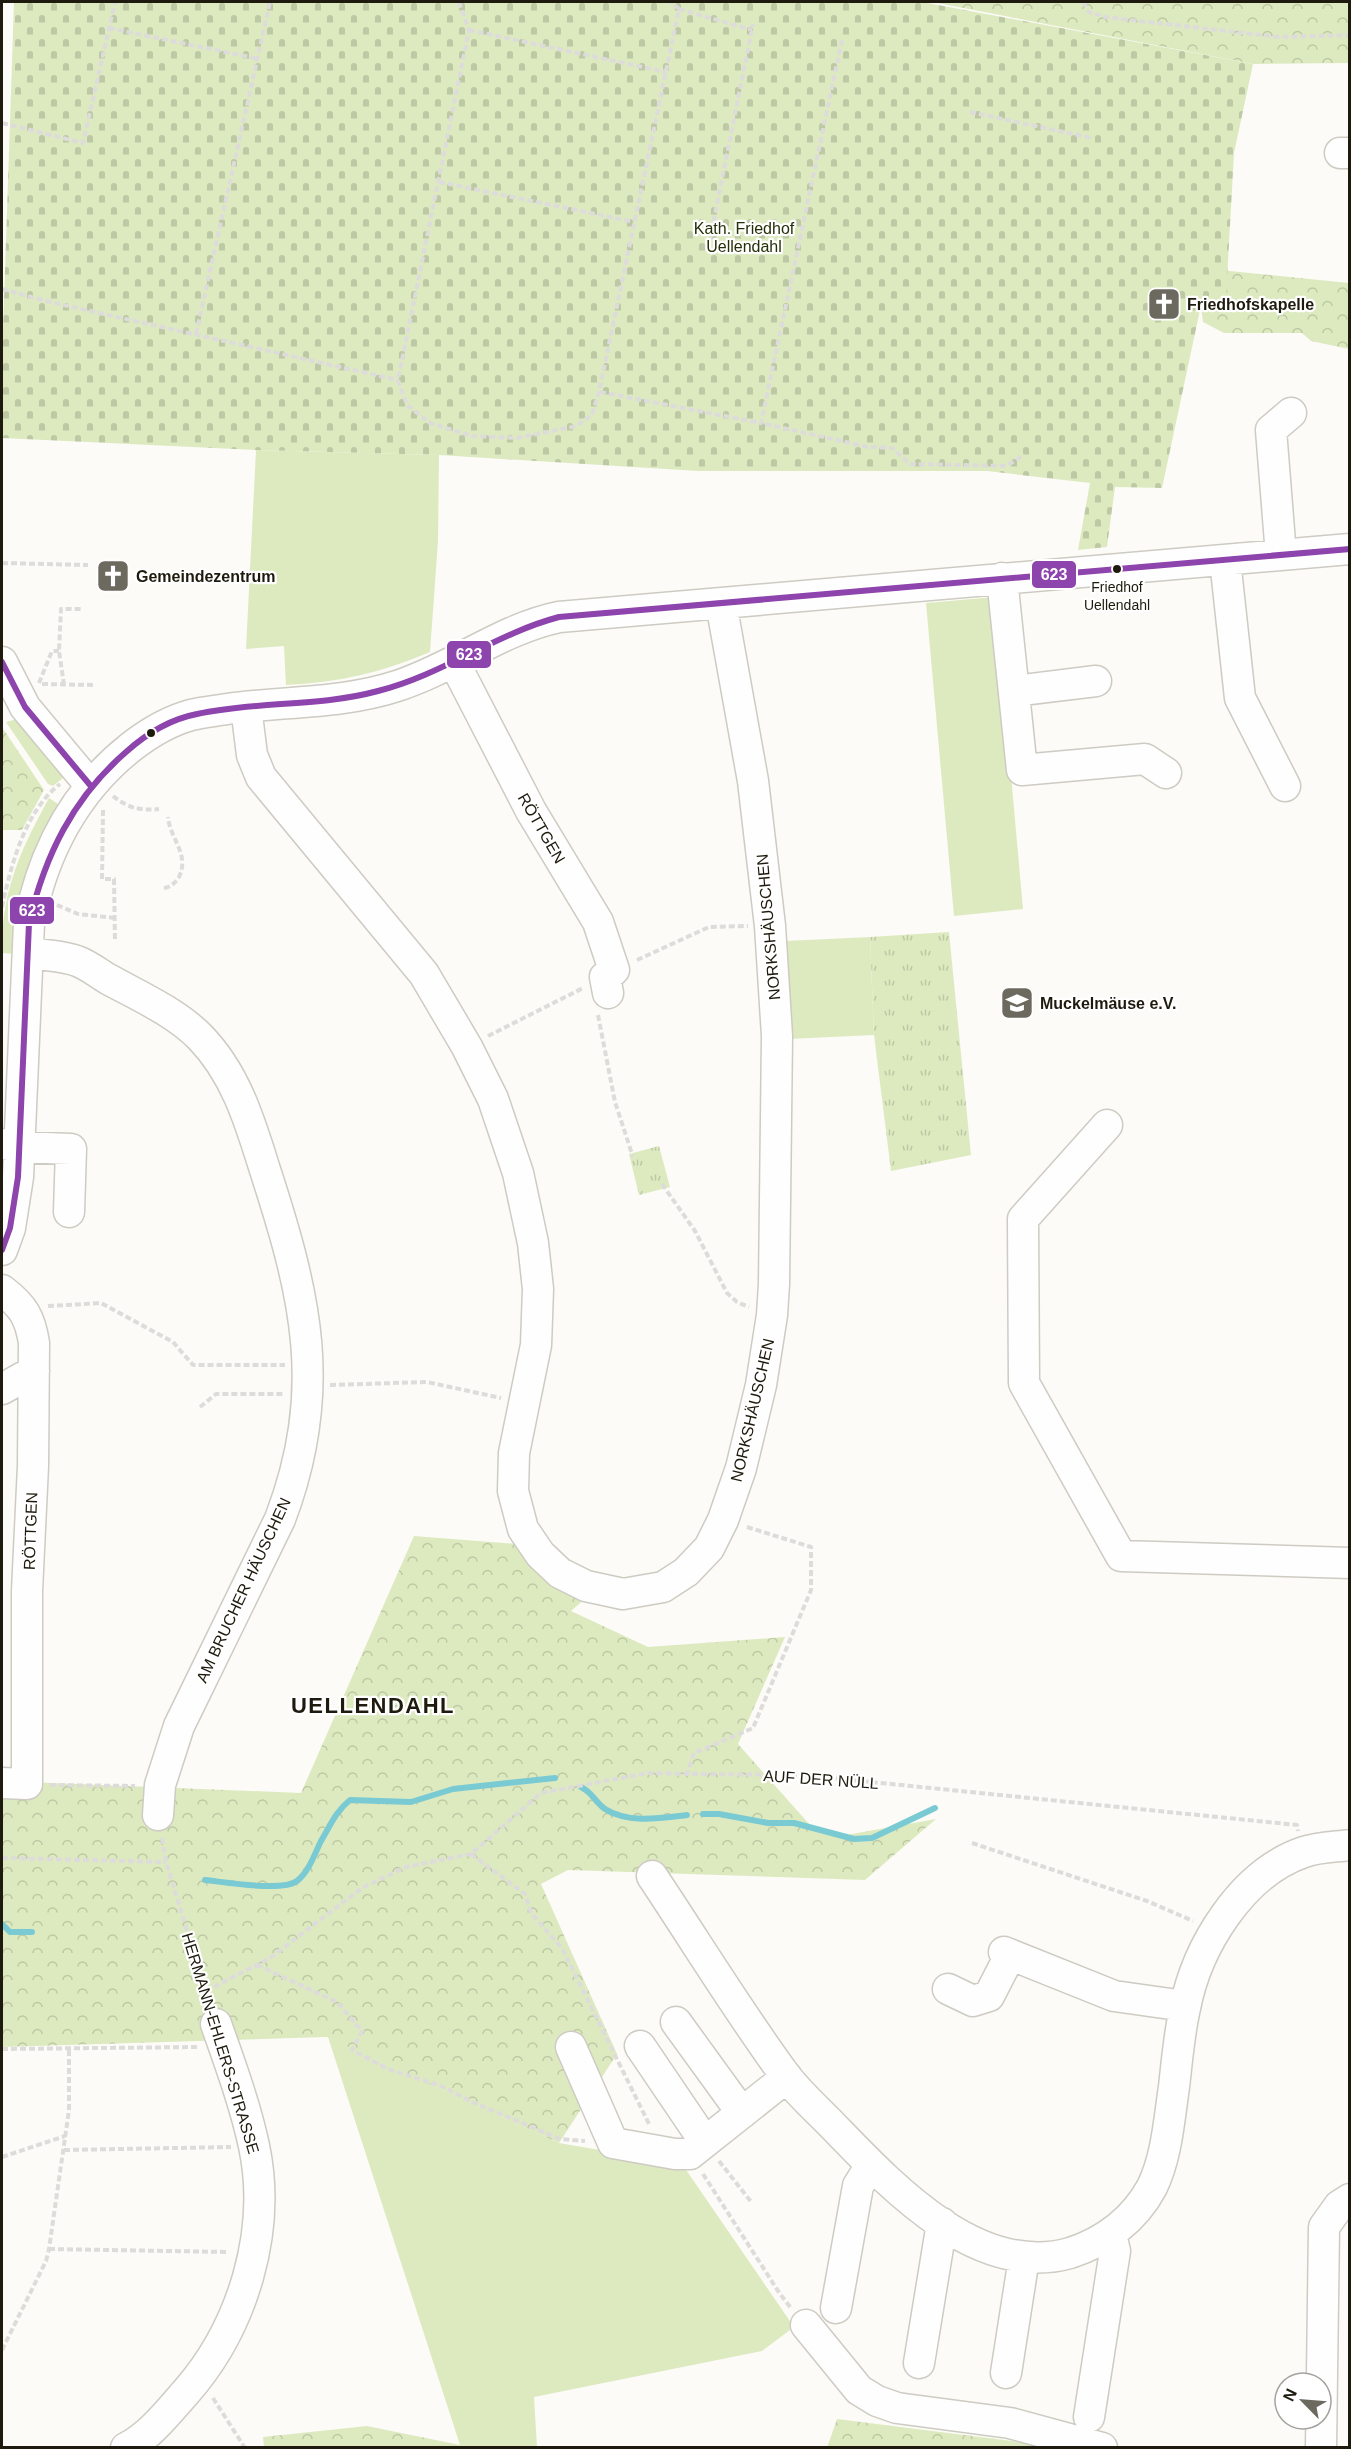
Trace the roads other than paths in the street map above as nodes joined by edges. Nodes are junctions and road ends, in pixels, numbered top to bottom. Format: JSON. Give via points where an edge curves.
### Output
{"nodes":[{"id":1,"x":1290,"y":413,"type":"dead end"},
{"id":2,"x":1350,"y":549,"type":"edge"},
{"id":3,"x":1281,"y":555,"type":"junction"},
{"id":4,"x":1225,"y":560,"type":"junction"},
{"id":5,"x":1002,"y":578,"type":"junction"},
{"id":6,"x":721,"y":603,"type":"junction"},
{"id":7,"x":454,"y":662,"type":"junction"},
{"id":8,"x":1096,"y":681,"type":"dead end"},
{"id":9,"x":16,"y":690,"type":"edge"},
{"id":10,"x":1014,"y":691,"type":"junction"},
{"id":11,"x":246,"y":707,"type":"junction"},
{"id":12,"x":1166,"y":773,"type":"dead end"},
{"id":13,"x":91,"y":784,"type":"junction"},
{"id":14,"x":1285,"y":786,"type":"dead end"},
{"id":15,"x":28,"y":952,"type":"junction"},
{"id":16,"x":609,"y":980,"type":"road end"},
{"id":17,"x":1107,"y":1125,"type":"dead end"},
{"id":18,"x":10,"y":1146,"type":"edge"},
{"id":19,"x":69,"y":1212,"type":"dead end"},
{"id":20,"x":2,"y":1250,"type":"edge"},
{"id":21,"x":11,"y":1299,"type":"edge"},
{"id":22,"x":34,"y":1371,"type":"junction"},
{"id":23,"x":2,"y":1389,"type":"edge"},
{"id":24,"x":1350,"y":1563,"type":"edge"},
{"id":25,"x":14,"y":1783,"type":"edge"},
{"id":26,"x":158,"y":1815,"type":"road end"},
{"id":27,"x":1350,"y":1845,"type":"edge"},
{"id":28,"x":652,"y":1876,"type":"dead end"},
{"id":29,"x":948,"y":1989,"type":"dead end"},
{"id":30,"x":1185,"y":2006,"type":"junction"},
{"id":31,"x":676,"y":2022,"type":"dead end"},
{"id":32,"x":220,"y":2035,"type":"road end"},
{"id":33,"x":640,"y":2046,"type":"dead end"},
{"id":34,"x":571,"y":2047,"type":"dead end"},
{"id":35,"x":787,"y":2077,"type":"junction"},
{"id":36,"x":742,"y":2113,"type":"junction"},
{"id":37,"x":686,"y":2149,"type":"junction"},
{"id":38,"x":871,"y":2165,"type":"junction"},
{"id":39,"x":1350,"y":2199,"type":"edge"},
{"id":40,"x":942,"y":2223,"type":"junction"},
{"id":41,"x":1111,"y":2235,"type":"junction"},
{"id":42,"x":1024,"y":2258,"type":"junction"},
{"id":43,"x":836,"y":2308,"type":"dead end"},
{"id":44,"x":806,"y":2325,"type":"road end"},
{"id":45,"x":919,"y":2363,"type":"dead end"},
{"id":46,"x":1006,"y":2373,"type":"dead end"},
{"id":47,"x":1089,"y":2417,"type":"dead end"},
{"id":48,"x":126,"y":2448,"type":"edge"},
{"id":49,"x":1102,"y":2448,"type":"edge"},
{"id":50,"x":1321,"y":2448,"type":"edge"}],
"edges":[{"from":1,"to":3,"type":"street","via":[[1271,430]]},
{"from":2,"to":3,"type":"street"},
{"from":3,"to":4,"type":"street"},
{"from":4,"to":5,"type":"street"},
{"from":4,"to":14,"type":"street","via":[[1240,698]]},
{"from":5,"to":6,"type":"street"},
{"from":5,"to":10,"type":"street"},
{"from":6,"to":7,"type":"street","via":[[533,622]]},
{"from":6,"to":11,"type":"street","name":"NORKSHÄUSCHEN","via":[[753,781],[770,926],[777,1036],[772,1315],[744,1458],[723,1520],[709,1548],[686,1572],[663,1587],[623,1594],[586,1586],[561,1573],[540,1554],[523,1529],[513,1491],[514,1452],[536,1345],[538,1289],[518,1173],[493,1099],[424,974],[261,777],[252,755]]},
{"from":7,"to":11,"type":"street","via":[[398,686],[346,699]]},
{"from":7,"to":16,"type":"street","name":"RÖTTGEN","via":[[531,812],[598,922]]},
{"from":8,"to":10,"type":"street"},
{"from":9,"to":13,"type":"street"},
{"from":10,"to":12,"type":"street","via":[[1022,770],[1145,759]]},
{"from":11,"to":13,"type":"street","via":[[191,715],[164,725],[125,751]]},
{"from":13,"to":15,"type":"street","via":[[56,837],[35,895]]},
{"from":15,"to":18,"type":"street"},
{"from":15,"to":26,"type":"street","name":"AM BRUCHER HÄUSCHEN","via":[[77,961],[165,1011],[199,1036],[227,1072],[246,1110],[293,1264],[306,1333],[306,1425],[290,1492],[178,1726],[160,1785]]},
{"from":17,"to":24,"type":"street","via":[[1023,1219],[1024,1383],[1121,1556]]},
{"from":18,"to":19,"type":"street","via":[[71,1149]]},
{"from":18,"to":20,"type":"street","via":[[15,1204]]},
{"from":21,"to":22,"type":"street","name":"RÖTTGEN","via":[[31,1323]]},
{"from":22,"to":23,"type":"street"},
{"from":22,"to":25,"type":"street","name":"RÖTTGEN","via":[[27,1591]]},
{"from":27,"to":30,"type":"street","via":[[1305,1852],[1268,1871],[1234,1902],[1215,1930]]},
{"from":28,"to":35,"type":"street"},
{"from":29,"to":30,"type":"street","via":[[973,2001],[989,1996],[1007,1953],[1114,1996]]},
{"from":30,"to":41,"type":"street","via":[[1164,2152],[1152,2186],[1136,2212]]},
{"from":31,"to":36,"type":"street"},
{"from":32,"to":48,"type":"street","name":"HERMANN-EHLERS-STRASSE","via":[[254,2147],[258,2231],[248,2279],[218,2348],[197,2379],[164,2417]]},
{"from":33,"to":37,"type":"street"},
{"from":34,"to":37,"type":"street","via":[[613,2143]]},
{"from":35,"to":36,"type":"street"},
{"from":35,"to":38,"type":"street"},
{"from":36,"to":37,"type":"street"},
{"from":38,"to":40,"type":"street"},
{"from":38,"to":43,"type":"street","via":[[858,2186]]},
{"from":39,"to":50,"type":"street","via":[[1339,2206],[1324,2227]]},
{"from":40,"to":42,"type":"street","via":[[963,2238]]},
{"from":40,"to":45,"type":"street"},
{"from":41,"to":42,"type":"street","via":[[1052,2258]]},
{"from":41,"to":47,"type":"street","via":[[1114,2252]]},
{"from":42,"to":46,"type":"street"},
{"from":44,"to":49,"type":"street","via":[[859,2390],[877,2401],[897,2408],[1010,2423]]}]}
